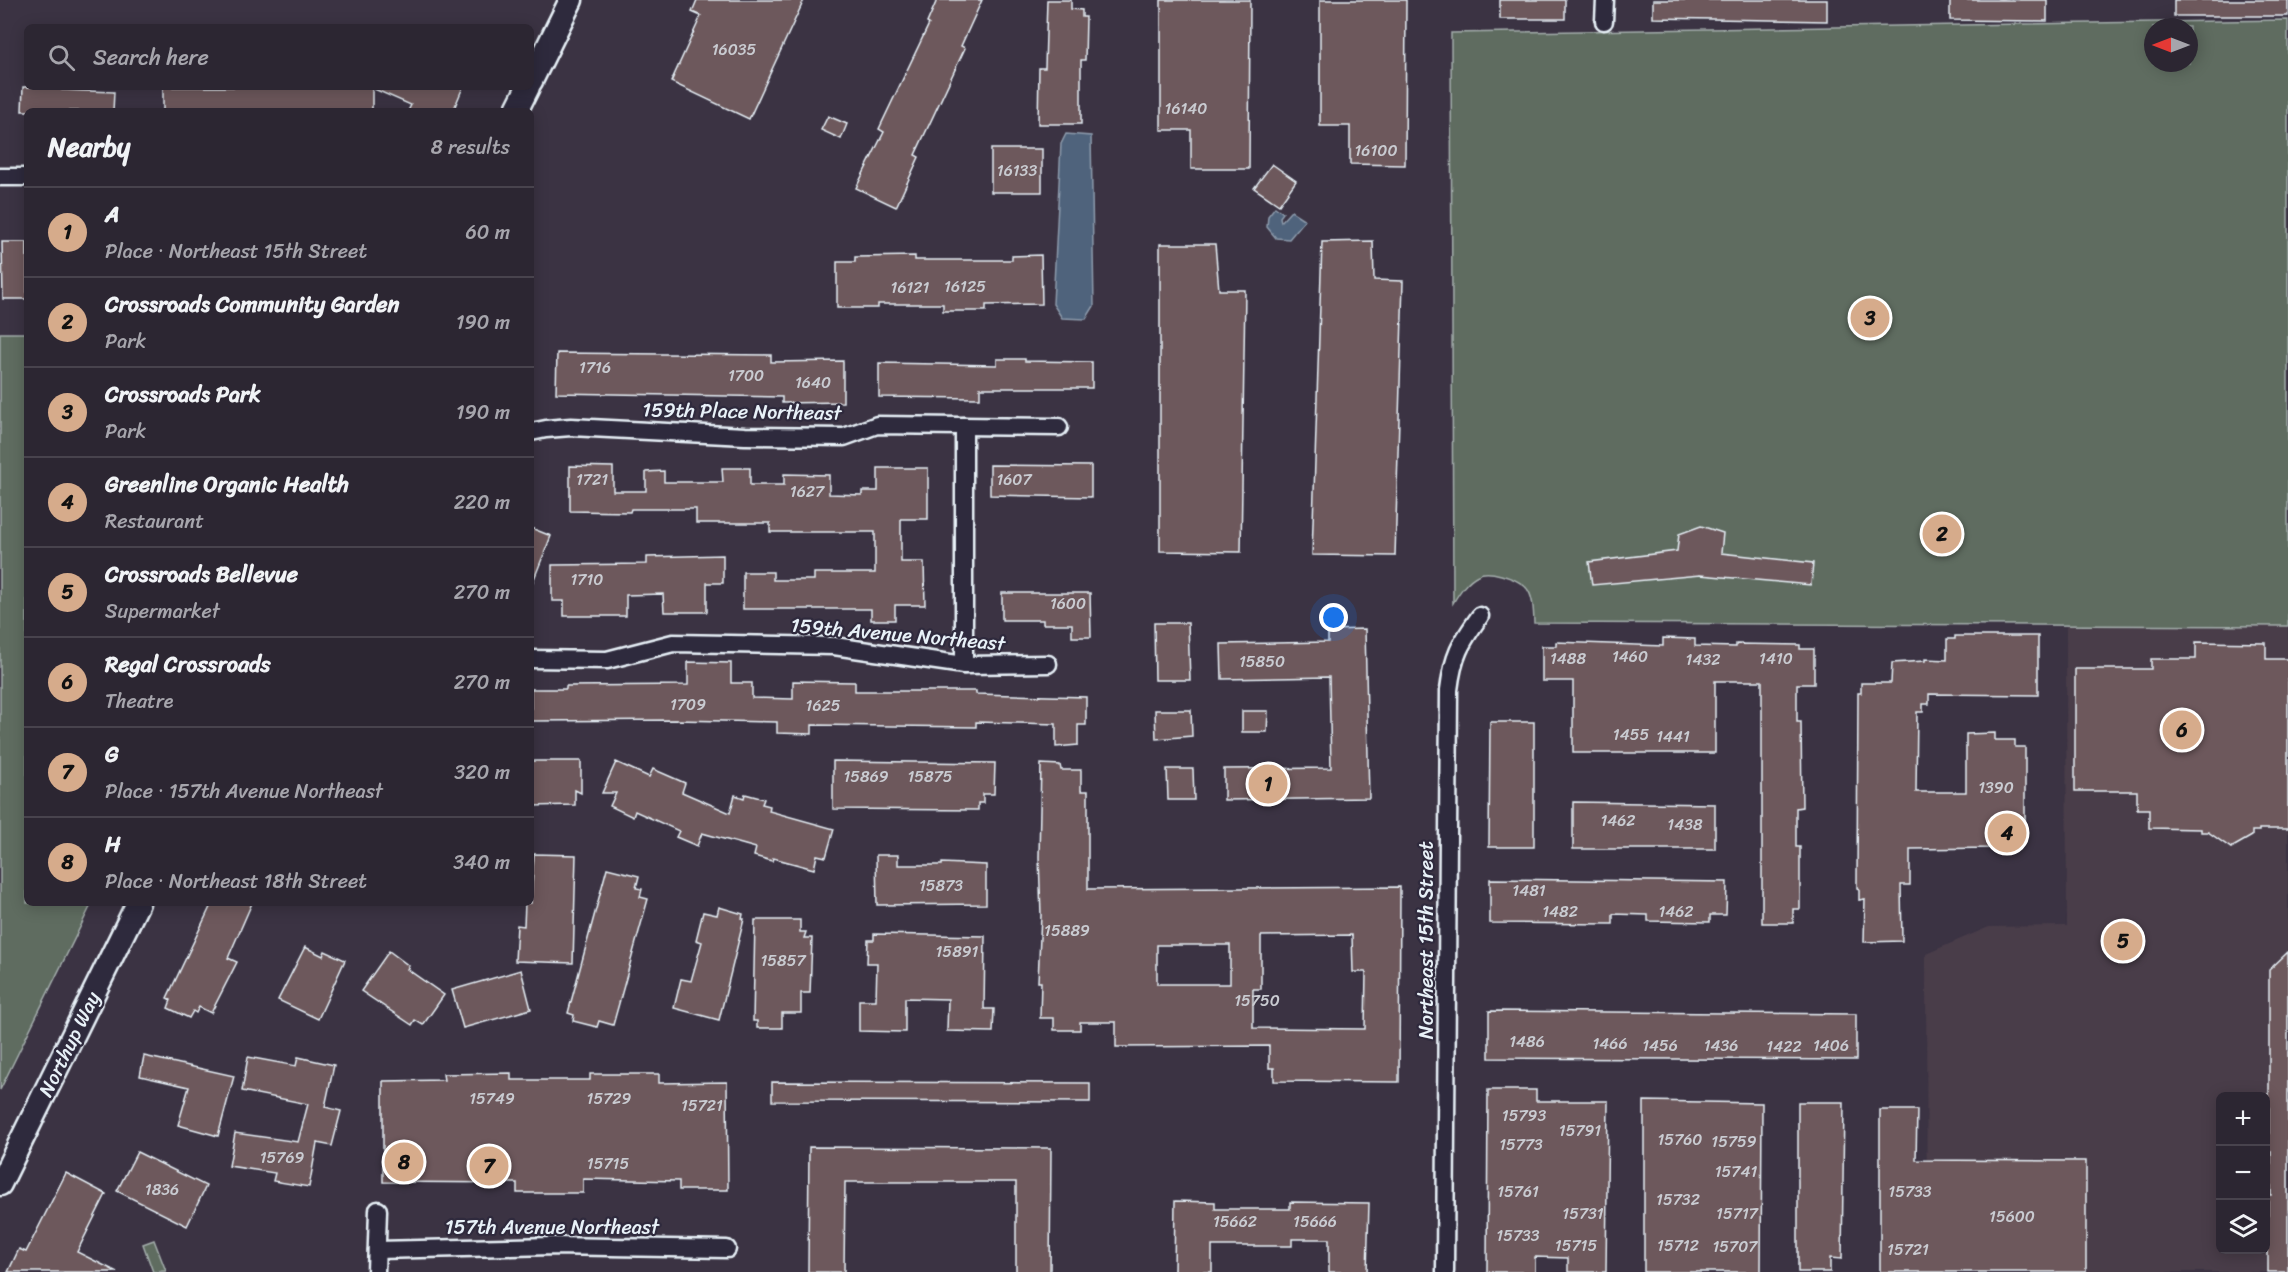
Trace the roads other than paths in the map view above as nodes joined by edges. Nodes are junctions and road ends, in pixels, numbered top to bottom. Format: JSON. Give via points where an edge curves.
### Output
{"nodes":[{"id":1,"x":571,"y":0,"type":"edge"},
{"id":2,"x":1605,"y":0,"type":"edge"},
{"id":3,"x":1604,"y":21,"type":"dead end"},
{"id":4,"x":534,"y":75,"type":"edge"},
{"id":5,"x":526,"y":90,"type":"edge"},
{"id":6,"x":518,"y":108,"type":"edge"},
{"id":7,"x":0,"y":177,"type":"edge"},
{"id":8,"x":24,"y":177,"type":"edge"},
{"id":9,"x":964,"y":426,"type":"junction"},
{"id":10,"x":1059,"y":427,"type":"dead end"},
{"id":11,"x":534,"y":431,"type":"edge"},
{"id":12,"x":1480,"y":616,"type":"dead end"},
{"id":13,"x":534,"y":659,"type":"edge"},
{"id":14,"x":964,"y":664,"type":"junction"},
{"id":15,"x":1048,"y":664,"type":"dead end"},
{"id":16,"x":137,"y":906,"type":"edge"},
{"id":17,"x":0,"y":1184,"type":"edge"},
{"id":18,"x":378,"y":1210,"type":"dead end"},
{"id":19,"x":727,"y":1249,"type":"dead end"},
{"id":20,"x":377,"y":1250,"type":"junction"},
{"id":21,"x":376,"y":1272,"type":"edge"},
{"id":22,"x":1445,"y":1272,"type":"edge"}],
"edges":[{"from":1,"to":4,"type":"street"},
{"from":2,"to":3,"type":"street"},
{"from":5,"to":6,"type":"street"},
{"from":7,"to":8,"type":"street"},
{"from":9,"to":10,"type":"street","name":"159th Place Northeast"},
{"from":9,"to":11,"type":"street","name":"159th Place Northeast","via":[[877,425],[844,437],[572,427]]},
{"from":9,"to":14,"type":"street"},
{"from":12,"to":22,"type":"street","name":"Northeast 15th Street","via":[[1460,644],[1449,690]]},
{"from":13,"to":14,"type":"street","name":"159th Avenue Northeast","via":[[607,660],[673,643],[834,646]]},
{"from":14,"to":15,"type":"street","name":"159th Avenue Northeast"},
{"from":16,"to":17,"type":"street","name":"Northup Way"},
{"from":18,"to":20,"type":"street"},
{"from":19,"to":20,"type":"street","name":"157th Avenue Northeast","via":[[552,1246]]},
{"from":20,"to":21,"type":"street"}]}
